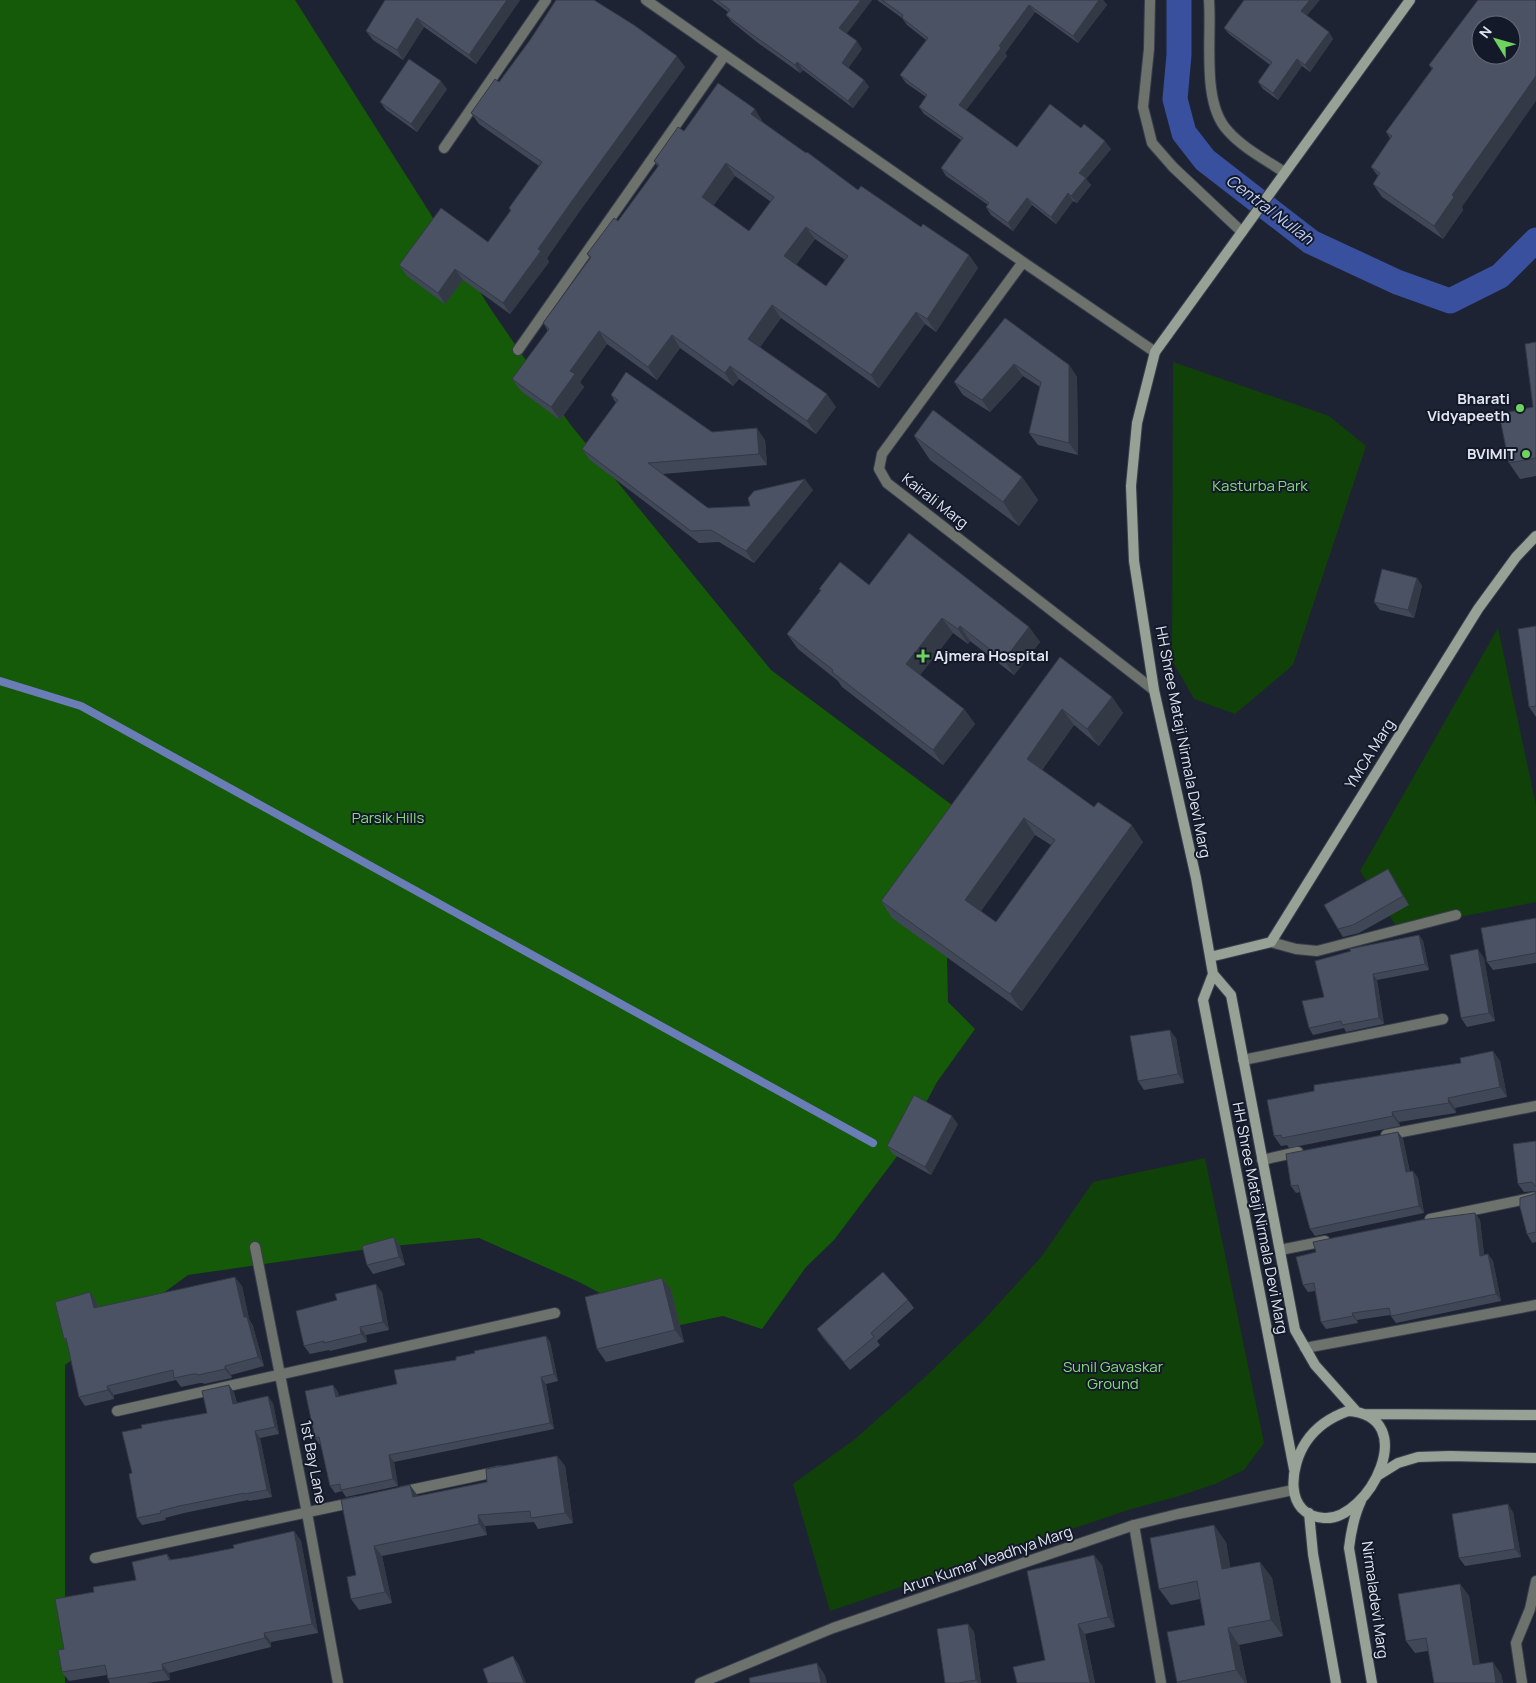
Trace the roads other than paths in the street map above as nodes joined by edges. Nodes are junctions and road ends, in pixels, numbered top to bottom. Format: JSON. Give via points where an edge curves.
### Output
{"nodes":[{"id":1,"x":546,"y":0,"type":"edge"},
{"id":2,"x":646,"y":0,"type":"edge"},
{"id":3,"x":1150,"y":0,"type":"edge"},
{"id":4,"x":1209,"y":0,"type":"edge"},
{"id":5,"x":1410,"y":0,"type":"edge"},
{"id":6,"x":725,"y":55,"type":"junction"},
{"id":7,"x":444,"y":148,"type":"dead end"},
{"id":8,"x":1281,"y":177,"type":"junction"},
{"id":9,"x":1242,"y":232,"type":"junction"},
{"id":10,"x":1023,"y":262,"type":"junction"},
{"id":11,"x":518,"y":350,"type":"dead end"},
{"id":12,"x":1155,"y":352,"type":"junction"},
{"id":13,"x":1536,"y":536,"type":"edge"},
{"id":14,"x":1154,"y":690,"type":"junction"},
{"id":15,"x":1456,"y":915,"type":"dead end"},
{"id":16,"x":1270,"y":942,"type":"junction"},
{"id":17,"x":1210,"y":957,"type":"junction"},
{"id":18,"x":1214,"y":974,"type":"junction"},
{"id":19,"x":1443,"y":1019,"type":"dead end"},
{"id":20,"x":1243,"y":1060,"type":"junction"},
{"id":21,"x":1536,"y":1106,"type":"edge"},
{"id":22,"x":1373,"y":1138,"type":"edge"},
{"id":23,"x":1305,"y":1151,"type":"edge"},
{"id":24,"x":1262,"y":1160,"type":"junction"},
{"id":25,"x":1536,"y":1197,"type":"edge"},
{"id":26,"x":1420,"y":1222,"type":"edge"},
{"id":27,"x":1333,"y":1240,"type":"edge"},
{"id":28,"x":255,"y":1246,"type":"dead end"},
{"id":29,"x":1280,"y":1250,"type":"junction"},
{"id":30,"x":1536,"y":1305,"type":"edge"},
{"id":31,"x":555,"y":1313,"type":"dead end"},
{"id":32,"x":1305,"y":1348,"type":"junction"},
{"id":33,"x":280,"y":1374,"type":"junction"},
{"id":34,"x":117,"y":1411,"type":"dead end"},
{"id":35,"x":1359,"y":1412,"type":"junction"},
{"id":36,"x":1536,"y":1414,"type":"edge"},
{"id":37,"x":1536,"y":1458,"type":"edge"},
{"id":38,"x":508,"y":1469,"type":"edge"},
{"id":39,"x":1294,"y":1469,"type":"junction"},
{"id":40,"x":1377,"y":1476,"type":"junction"},
{"id":41,"x":1293,"y":1490,"type":"junction"},
{"id":42,"x":393,"y":1494,"type":"edge"},
{"id":43,"x":1365,"y":1494,"type":"junction"},
{"id":44,"x":364,"y":1500,"type":"edge"},
{"id":45,"x":307,"y":1512,"type":"junction"},
{"id":46,"x":1309,"y":1513,"type":"junction"},
{"id":47,"x":1134,"y":1525,"type":"junction"},
{"id":48,"x":95,"y":1558,"type":"dead end"},
{"id":49,"x":1536,"y":1581,"type":"edge"},
{"id":50,"x":338,"y":1683,"type":"edge"},
{"id":51,"x":700,"y":1683,"type":"edge"},
{"id":52,"x":1161,"y":1683,"type":"edge"},
{"id":53,"x":1336,"y":1683,"type":"edge"},
{"id":54,"x":1372,"y":1683,"type":"edge"},
{"id":55,"x":1522,"y":1683,"type":"edge"}],
"edges":[{"from":1,"to":7,"type":"street"},
{"from":2,"to":6,"type":"street"},
{"from":3,"to":9,"type":"street","via":[[1143,107],[1152,143]]},
{"from":4,"to":8,"type":"street","via":[[1211,95],[1216,114],[1227,131]]},
{"from":5,"to":8,"type":"main road","name":"HH Shree Mataji Nirmala Devi Marg"},
{"from":6,"to":10,"type":"street"},
{"from":6,"to":11,"type":"street"},
{"from":8,"to":9,"type":"main road","name":"HH Shree Mataji Nirmala Devi Marg"},
{"from":9,"to":12,"type":"main road","name":"HH Shree Mataji Nirmala Devi Marg"},
{"from":10,"to":12,"type":"street"},
{"from":10,"to":14,"type":"street","name":"Kairali Marg","via":[[882,454],[879,469],[887,483]]},
{"from":12,"to":14,"type":"main road","name":"HH Shree Mataji Nirmala Devi Marg","via":[[1137,423],[1131,486],[1134,561]]},
{"from":13,"to":16,"type":"main road","name":"YMCA Marg","via":[[1516,557],[1478,609]]},
{"from":14,"to":17,"type":"main road","name":"HH Shree Mataji Nirmala Devi Marg"},
{"from":15,"to":16,"type":"street","via":[[1316,951]]},
{"from":16,"to":17,"type":"main road"},
{"from":17,"to":18,"type":"main road","name":"HH Shree Mataji Nirmala Devi Marg"},
{"from":18,"to":20,"type":"main road","name":"HH Shree Mataji Nirmala Devi Marg","via":[[1231,995]]},
{"from":18,"to":39,"type":"main road","name":"HH Shree Mataji Nirmala Devi Marg","via":[[1202,1000]]},
{"from":19,"to":20,"type":"street"},
{"from":20,"to":24,"type":"main road","name":"HH Shree Mataji Nirmala Devi Marg"},
{"from":21,"to":22,"type":"street"},
{"from":23,"to":24,"type":"street"},
{"from":24,"to":29,"type":"main road","name":"HH Shree Mataji Nirmala Devi Marg"},
{"from":25,"to":26,"type":"street"},
{"from":27,"to":29,"type":"street"},
{"from":28,"to":33,"type":"street","name":"1st Bay Lane"},
{"from":29,"to":32,"type":"main road","name":"HH Shree Mataji Nirmala Devi Marg","via":[[1295,1330]]},
{"from":30,"to":32,"type":"street"},
{"from":31,"to":33,"type":"street"},
{"from":32,"to":35,"type":"main road","name":"HH Shree Mataji Nirmala Devi Marg","via":[[1315,1365]]},
{"from":33,"to":34,"type":"street"},
{"from":33,"to":45,"type":"street","name":"1st Bay Lane"},
{"from":35,"to":36,"type":"main road"},
{"from":35,"to":39,"type":"main road","via":[[1338,1414],[1321,1426],[1306,1441]]},
{"from":35,"to":40,"type":"main road","via":[[1376,1422],[1384,1436],[1384,1456]]},
{"from":37,"to":40,"type":"main road","via":[[1418,1457],[1398,1463]]},
{"from":38,"to":42,"type":"street"},
{"from":39,"to":41,"type":"main road"},
{"from":40,"to":43,"type":"main road"},
{"from":41,"to":46,"type":"main road"},
{"from":41,"to":47,"type":"street","name":"Arun Kumar Veadhya Marg"},
{"from":43,"to":46,"type":"main road","via":[[1350,1508],[1330,1518]]},
{"from":43,"to":54,"type":"main road","name":"Nirmaladevi Marg","via":[[1356,1512],[1349,1548]]},
{"from":44,"to":45,"type":"street"},
{"from":45,"to":48,"type":"street"},
{"from":45,"to":50,"type":"street","name":"1st Bay Lane"},
{"from":46,"to":53,"type":"main road"},
{"from":47,"to":51,"type":"street","name":"Arun Kumar Veadhya Marg","via":[[833,1628]]},
{"from":47,"to":52,"type":"street"},
{"from":49,"to":55,"type":"street","via":[[1530,1609],[1516,1643]]}]}
